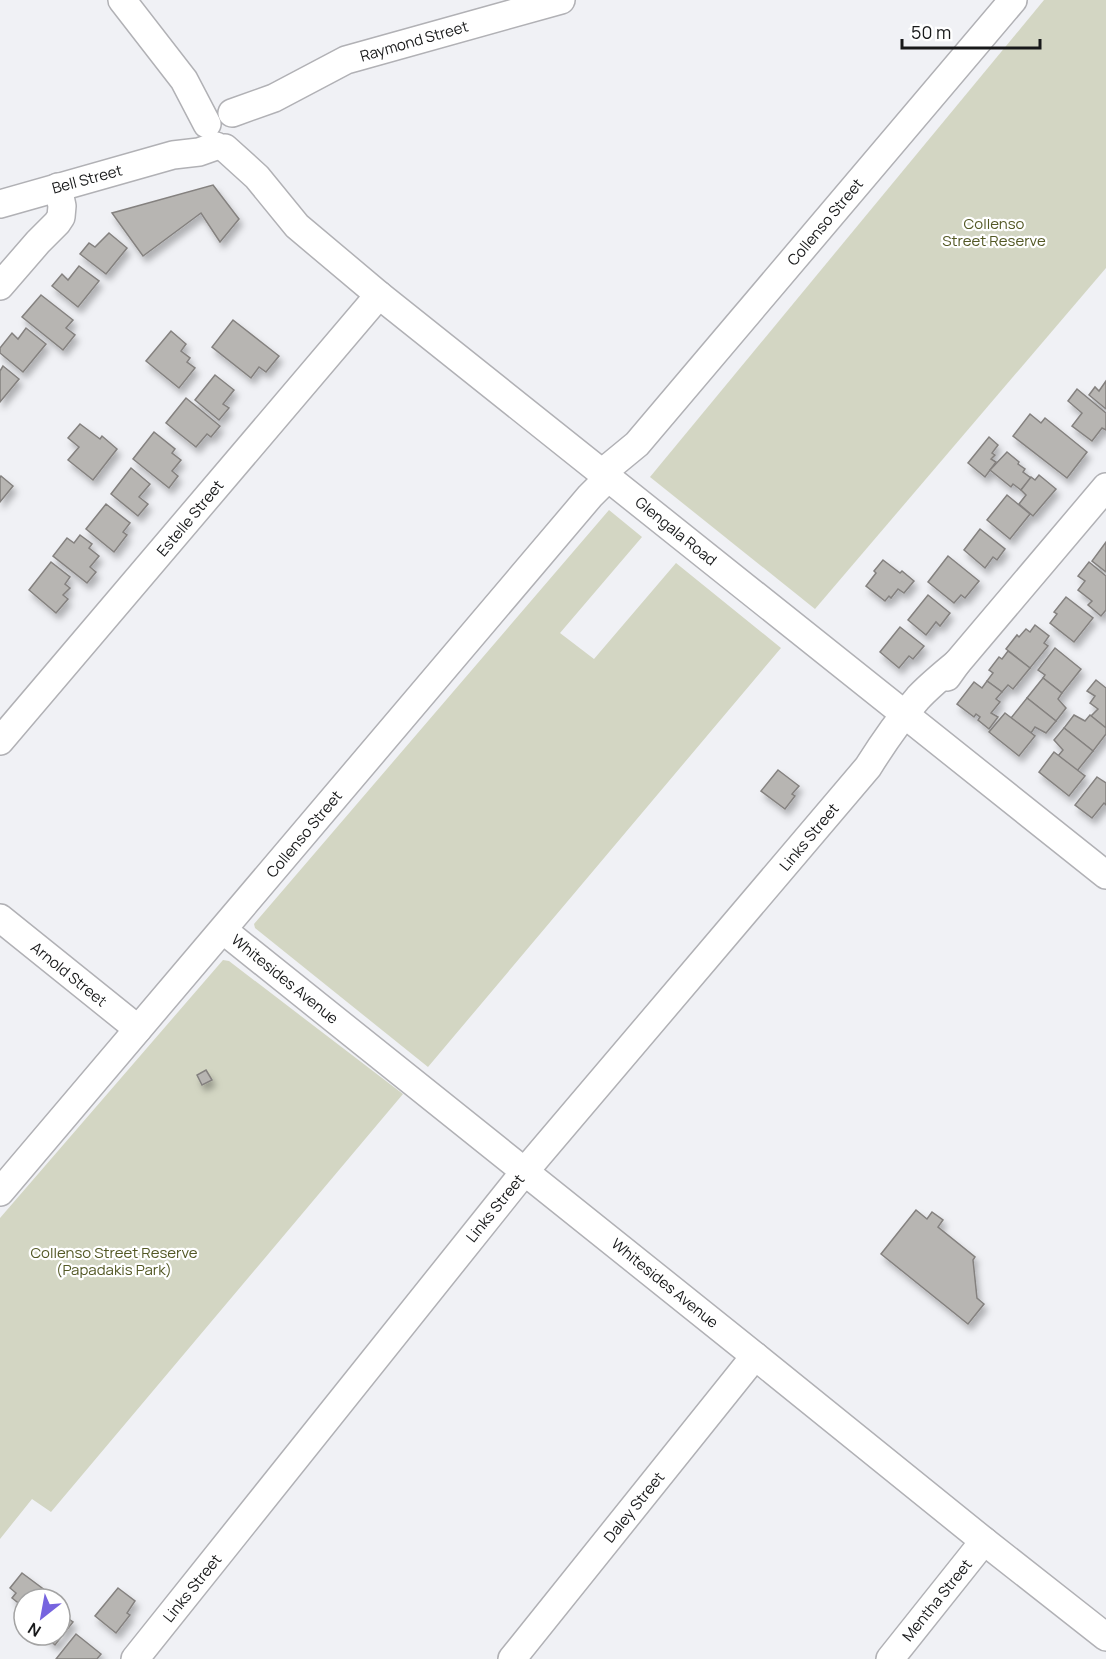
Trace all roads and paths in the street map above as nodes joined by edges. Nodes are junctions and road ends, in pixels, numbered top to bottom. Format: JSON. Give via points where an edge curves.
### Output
{"nodes":[{"id":1,"x":122,"y":0,"type":"edge"},
{"id":2,"x":561,"y":0,"type":"edge"},
{"id":3,"x":1013,"y":0,"type":"edge"},
{"id":4,"x":224,"y":130,"type":"junction"},
{"id":5,"x":48,"y":190,"type":"junction"},
{"id":6,"x":0,"y":204,"type":"edge"},
{"id":7,"x":0,"y":286,"type":"edge"},
{"id":8,"x":379,"y":295,"type":"junction"},
{"id":9,"x":609,"y":477,"type":"junction"},
{"id":10,"x":1105,"y":490,"type":"edge"},
{"id":11,"x":910,"y":718,"type":"junction"},
{"id":12,"x":0,"y":741,"type":"edge"},
{"id":13,"x":1106,"y":874,"type":"edge"},
{"id":14,"x":0,"y":918,"type":"edge"},
{"id":15,"x":223,"y":930,"type":"junction"},
{"id":16,"x":138,"y":1029,"type":"junction"},
{"id":17,"x":525,"y":1172,"type":"junction"},
{"id":18,"x":0,"y":1192,"type":"edge"},
{"id":19,"x":755,"y":1356,"type":"junction"},
{"id":20,"x":984,"y":1541,"type":"junction"},
{"id":21,"x":1106,"y":1637,"type":"edge"},
{"id":22,"x":135,"y":1659,"type":"edge"},
{"id":23,"x":512,"y":1659,"type":"edge"},
{"id":24,"x":890,"y":1659,"type":"edge"}],
"edges":[{"from":1,"to":4,"type":"street","name":"Glengala Road"},
{"from":2,"to":4,"type":"street","name":"Raymond Street","via":[[346,60]]},
{"from":3,"to":9,"type":"street","name":"Collenso Street"},
{"from":4,"to":5,"type":"street","name":"Bell Street","via":[[199,152],[173,155]]},
{"from":4,"to":8,"type":"street","name":"Glengala Road","via":[[297,226]]},
{"from":5,"to":6,"type":"street","name":"Bell Street"},
{"from":5,"to":7,"type":"street","via":[[47,215],[38,242]]},
{"from":8,"to":9,"type":"street","name":"Glengala Road"},
{"from":8,"to":12,"type":"street","name":"Estelle Street"},
{"from":9,"to":11,"type":"street","name":"Glengala Road"},
{"from":9,"to":15,"type":"street","name":"Collenso Street"},
{"from":10,"to":11,"type":"street","name":"Links Street","via":[[957,663],[920,696]]},
{"from":11,"to":13,"type":"street","name":"Glengala Road"},
{"from":11,"to":17,"type":"street","name":"Links Street"},
{"from":14,"to":16,"type":"street","name":"Arnold Street"},
{"from":15,"to":16,"type":"street","name":"Collenso Street"},
{"from":15,"to":17,"type":"street","name":"Whitesides Avenue"},
{"from":16,"to":18,"type":"street","name":"Collenso Street"},
{"from":17,"to":19,"type":"street","name":"Whitesides Avenue"},
{"from":17,"to":22,"type":"street","name":"Links Street"},
{"from":19,"to":20,"type":"street","name":"Whitesides Avenue"},
{"from":19,"to":23,"type":"street","name":"Daley Street"},
{"from":20,"to":21,"type":"street","name":"Whitesides Avenue"},
{"from":20,"to":24,"type":"street","name":"Mentha Street"}]}
